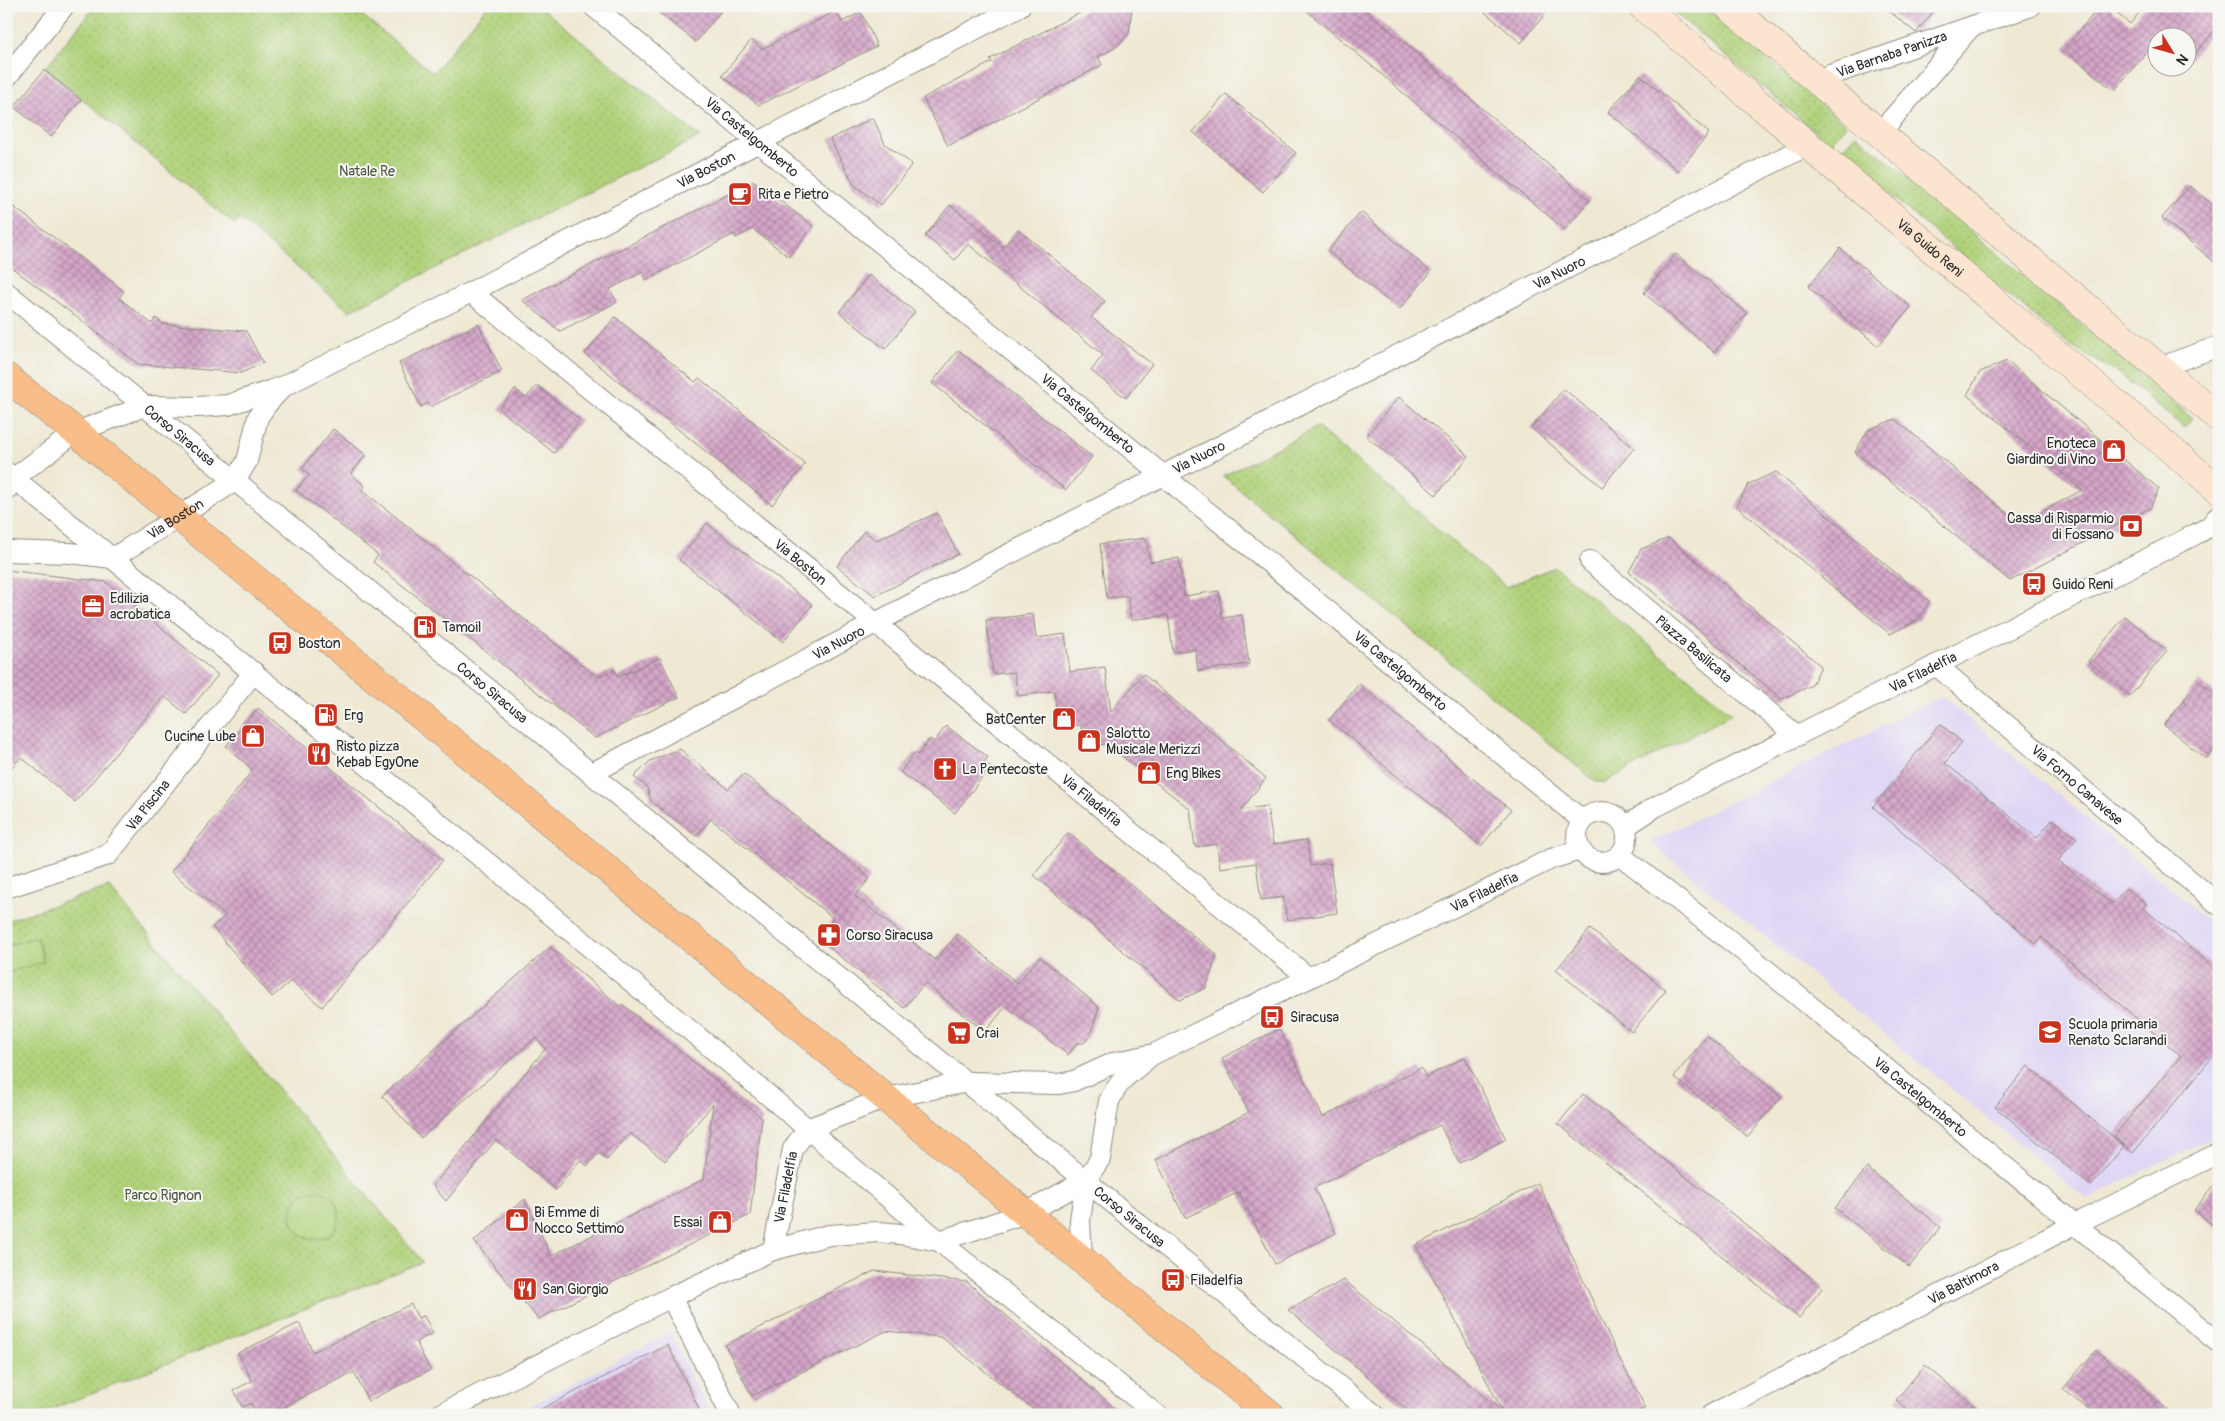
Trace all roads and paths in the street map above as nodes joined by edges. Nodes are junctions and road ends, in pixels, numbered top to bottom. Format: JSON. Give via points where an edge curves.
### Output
{"nodes":[{"id":1,"x":64,"y":6,"type":"edge"},
{"id":2,"x":593,"y":6,"type":"edge"},
{"id":3,"x":1020,"y":6,"type":"edge"},
{"id":4,"x":1642,"y":6,"type":"edge"},
{"id":5,"x":1728,"y":6,"type":"edge"},
{"id":6,"x":2031,"y":6,"type":"edge"},
{"id":7,"x":1969,"y":29,"type":"junction"},
{"id":8,"x":6,"y":78,"type":"edge"},
{"id":9,"x":1816,"y":80,"type":"junction"},
{"id":10,"x":1880,"y":133,"type":"junction"},
{"id":11,"x":759,"y":142,"type":"junction"},
{"id":12,"x":1808,"y":145,"type":"junction"},
{"id":13,"x":6,"y":292,"type":"edge"},
{"id":14,"x":471,"y":292,"type":"junction"},
{"id":15,"x":2219,"y":346,"type":"edge"},
{"id":16,"x":2158,"y":368,"type":"junction"},
{"id":17,"x":6,"y":377,"type":"edge"},
{"id":18,"x":284,"y":386,"type":"junction"},
{"id":19,"x":146,"y":406,"type":"junction"},
{"id":20,"x":2219,"y":418,"type":"edge"},
{"id":21,"x":76,"y":432,"type":"junction"},
{"id":22,"x":1164,"y":475,"type":"junction"},
{"id":23,"x":9,"y":480,"type":"edge"},
{"id":24,"x":236,"y":481,"type":"junction"},
{"id":25,"x":2219,"y":490,"type":"edge"},
{"id":26,"x":2219,"y":515,"type":"edge"},
{"id":27,"x":180,"y":518,"type":"junction"},
{"id":28,"x":6,"y":551,"type":"edge"},
{"id":29,"x":113,"y":558,"type":"junction"},
{"id":30,"x":1590,"y":561,"type":"dead end"},
{"id":31,"x":874,"y":623,"type":"junction"},
{"id":32,"x":1936,"y":665,"type":"junction"},
{"id":33,"x":254,"y":672,"type":"junction"},
{"id":34,"x":1797,"y":736,"type":"junction"},
{"id":35,"x":592,"y":773,"type":"junction"},
{"id":36,"x":1583,"y":821,"type":"junction"},
{"id":37,"x":1626,"y":827,"type":"junction"},
{"id":38,"x":1580,"y":850,"type":"junction"},
{"id":39,"x":1620,"y":855,"type":"junction"},
{"id":40,"x":6,"y":888,"type":"edge"},
{"id":41,"x":2219,"y":905,"type":"edge"},
{"id":42,"x":1309,"y":978,"type":"junction"},
{"id":43,"x":1154,"y":1054,"type":"junction"},
{"id":44,"x":968,"y":1082,"type":"junction"},
{"id":45,"x":886,"y":1098,"type":"junction"},
{"id":46,"x":807,"y":1129,"type":"junction"},
{"id":47,"x":2219,"y":1153,"type":"edge"},
{"id":48,"x":1086,"y":1180,"type":"junction"},
{"id":49,"x":1026,"y":1213,"type":"junction"},
{"id":50,"x":2075,"y":1224,"type":"junction"},
{"id":51,"x":938,"y":1241,"type":"junction"},
{"id":52,"x":773,"y":1250,"type":"junction"},
{"id":53,"x":1082,"y":1259,"type":"junction"},
{"id":54,"x":672,"y":1297,"type":"junction"},
{"id":55,"x":2219,"y":1343,"type":"edge"},
{"id":56,"x":439,"y":1415,"type":"edge"},
{"id":57,"x":731,"y":1415,"type":"edge"},
{"id":58,"x":1157,"y":1415,"type":"edge"},
{"id":59,"x":1271,"y":1415,"type":"edge"},
{"id":60,"x":1375,"y":1415,"type":"edge"},
{"id":61,"x":1711,"y":1415,"type":"edge"}],
"edges":[{"from":1,"to":8,"type":"street"},
{"from":2,"to":11,"type":"street","name":"Via Castelgomberto"},
{"from":3,"to":11,"type":"street","name":"Via Boston"},
{"from":4,"to":12,"type":"main road","name":"Via Guido Reni"},
{"from":5,"to":9,"type":"main road"},
{"from":6,"to":7,"type":"street","name":"Via Barnaba Panizza"},
{"from":7,"to":9,"type":"street","name":"Via Barnaba Panizza"},
{"from":7,"to":10,"type":"street","name":"Via Barnaba Panizza"},
{"from":9,"to":10,"type":"main road"},
{"from":10,"to":16,"type":"main road"},
{"from":11,"to":14,"type":"street","name":"Via Boston"},
{"from":11,"to":22,"type":"street","name":"Via Castelgomberto"},
{"from":12,"to":22,"type":"street","name":"Via Nuoro"},
{"from":12,"to":25,"type":"main road","name":"Via Guido Reni"},
{"from":13,"to":19,"type":"street","name":"Corso Siracusa"},
{"from":14,"to":18,"type":"street","name":"Via Boston"},
{"from":14,"to":31,"type":"street","name":"Via Boston"},
{"from":15,"to":16,"type":"street"},
{"from":16,"to":20,"type":"main road"},
{"from":17,"to":21,"type":"main road"},
{"from":18,"to":19,"type":"street","name":"Via Boston","via":[[228,405]]},
{"from":18,"to":24,"type":"street","name":"Via Boston","via":[[258,418],[247,461]]},
{"from":19,"to":21,"type":"street","name":"Via Boston"},
{"from":19,"to":24,"type":"street","name":"Corso Siracusa"},
{"from":21,"to":23,"type":"street","name":"Via Boston"},
{"from":21,"to":27,"type":"main road"},
{"from":22,"to":31,"type":"street","name":"Via Nuoro"},
{"from":22,"to":36,"type":"street","name":"Via Castelgomberto"},
{"from":23,"to":29,"type":"street"},
{"from":24,"to":27,"type":"street","name":"Via Boston"},
{"from":24,"to":35,"type":"street","name":"Corso Siracusa"},
{"from":26,"to":32,"type":"street","name":"Via Filadelfia","via":[[2196,534]]},
{"from":27,"to":29,"type":"street","name":"Via Boston"},
{"from":27,"to":45,"type":"main road"},
{"from":28,"to":29,"type":"street"},
{"from":29,"to":33,"type":"street"},
{"from":30,"to":34,"type":"street","name":"Piazza Basilicata"},
{"from":31,"to":35,"type":"street","name":"Via Nuoro"},
{"from":31,"to":42,"type":"street","name":"Via Filadelfia"},
{"from":32,"to":34,"type":"street","name":"Via Filadelfia"},
{"from":32,"to":41,"type":"street","name":"Via Forno Canavese"},
{"from":33,"to":40,"type":"street","name":"Via Piscina","via":[[108,855]]},
{"from":33,"to":46,"type":"street"},
{"from":34,"to":37,"type":"street","name":"Via Filadelfia","via":[[1655,807]]},
{"from":35,"to":44,"type":"street","name":"Corso Siracusa"},
{"from":36,"to":37,"type":"street","via":[[1592,814],[1609,812]]},
{"from":36,"to":38,"type":"street","via":[[1577,833]]},
{"from":37,"to":39,"type":"street","via":[[1626,844]]},
{"from":38,"to":39,"type":"street","via":[[1589,859],[1601,862]]},
{"from":38,"to":42,"type":"street","name":"Via Filadelfia","via":[[1551,859]]},
{"from":39,"to":50,"type":"street","name":"Via Castelgomberto","via":[[1746,952]]},
{"from":42,"to":43,"type":"street","name":"Via Filadelfia"},
{"from":43,"to":44,"type":"street","name":"Via Filadelfia","via":[[1113,1063],[1074,1081],[1059,1084]]},
{"from":43,"to":48,"type":"street","name":"Via Filadelfia","via":[[1124,1078],[1109,1101],[1100,1159]]},
{"from":44,"to":45,"type":"street","name":"Via Filadelfia"},
{"from":44,"to":48,"type":"street","name":"Corso Siracusa"},
{"from":45,"to":46,"type":"street","name":"Via Filadelfia"},
{"from":45,"to":49,"type":"main road"},
{"from":46,"to":51,"type":"street"},
{"from":46,"to":52,"type":"street","name":"Via Filadelfia","via":[[793,1149]]},
{"from":47,"to":50,"type":"street","name":"Via Baltimora"},
{"from":48,"to":49,"type":"street","name":"Via Filadelfia"},
{"from":48,"to":53,"type":"street","via":[[1080,1220]]},
{"from":48,"to":60,"type":"street","name":"Corso Siracusa"},
{"from":49,"to":51,"type":"street","name":"Via Filadelfia"},
{"from":49,"to":53,"type":"main road"},
{"from":50,"to":55,"type":"street","name":"Via Castelgomberto"},
{"from":50,"to":61,"type":"street","name":"Via Baltimora"},
{"from":51,"to":52,"type":"street","name":"Via Filadelfia","via":[[893,1233],[829,1235]]},
{"from":51,"to":58,"type":"street"},
{"from":52,"to":54,"type":"street","name":"Via Filadelfia"},
{"from":53,"to":59,"type":"main road"},
{"from":54,"to":56,"type":"street","name":"Via Filadelfia"},
{"from":54,"to":57,"type":"street"}]}
